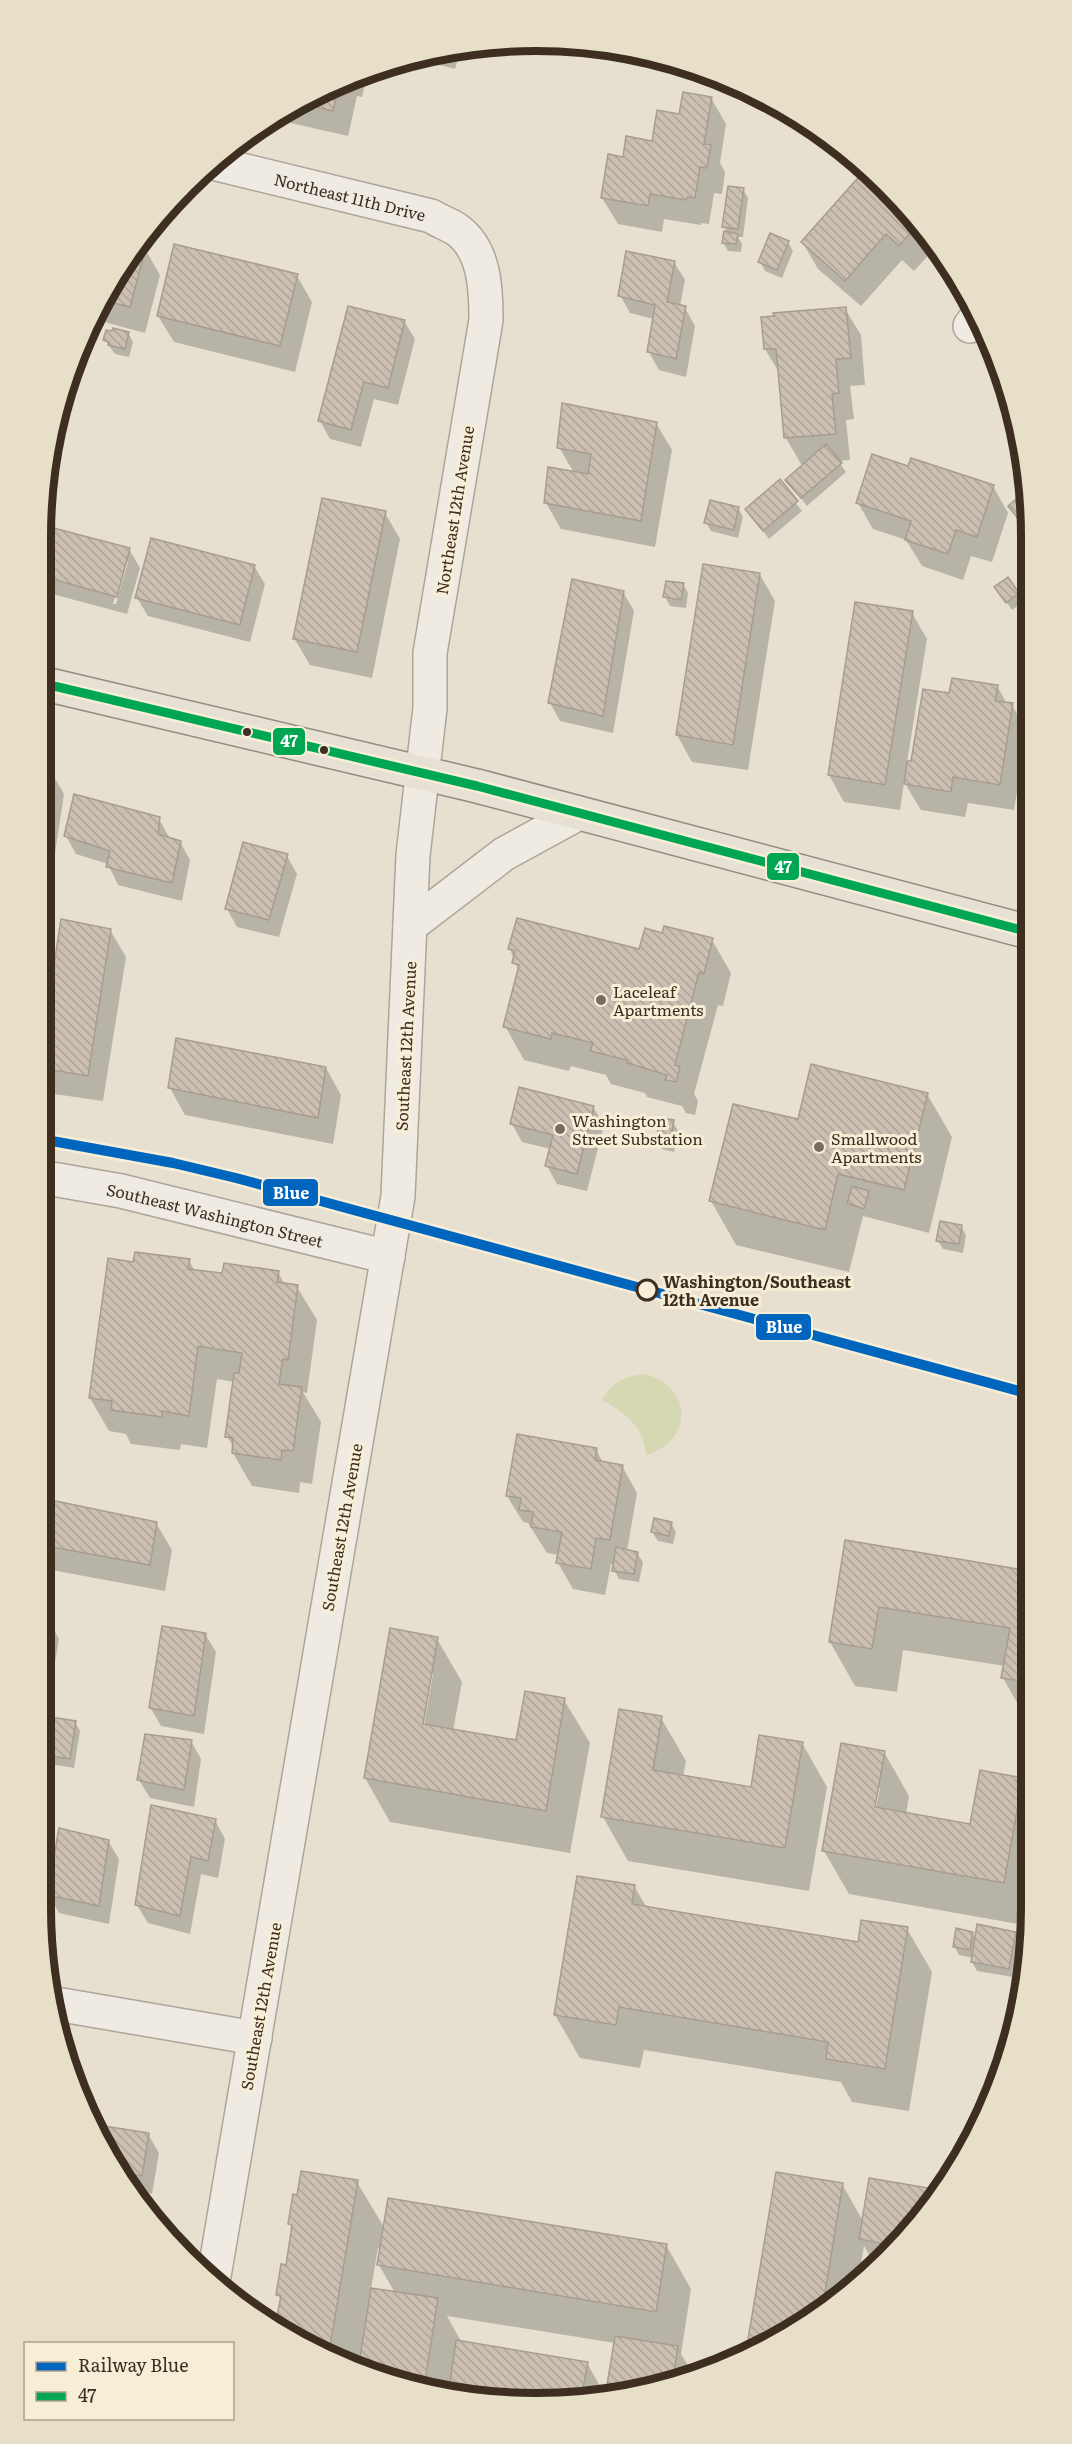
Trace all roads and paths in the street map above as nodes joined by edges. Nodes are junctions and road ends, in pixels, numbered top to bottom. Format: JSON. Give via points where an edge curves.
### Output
{"nodes":[{"id":1,"x":223,"y":165,"type":"edge"},
{"id":2,"x":475,"y":250,"type":"joint"},
{"id":3,"x":51,"y":686,"type":"edge"},
{"id":4,"x":422,"y":773,"type":"junction"},
{"id":5,"x":579,"y":813,"type":"junction"},
{"id":6,"x":410,"y":926,"type":"junction"},
{"id":7,"x":1021,"y":930,"type":"edge"},
{"id":8,"x":51,"y":1179,"type":"edge"},
{"id":9,"x":388,"y":1257,"type":"junction"},
{"id":10,"x":60,"y":2005,"type":"edge"},
{"id":11,"x":255,"y":2038,"type":"junction"},
{"id":12,"x":215,"y":2272,"type":"edge"}],
"edges":[{"from":1,"to":2,"type":"street","name":"Northeast 11th Drive","via":[[431,216],[458,230]]},
{"from":2,"to":4,"type":"street","name":"Northeast 12th Avenue","via":[[486,283],[486,320],[430,653],[430,708]]},
{"from":3,"to":4,"type":"main road"},
{"from":4,"to":5,"type":"main road"},
{"from":4,"to":6,"type":"street","name":"Southeast 12th Avenue"},
{"from":5,"to":6,"type":"street","via":[[504,854]]},
{"from":5,"to":7,"type":"main road"},
{"from":6,"to":9,"type":"street","name":"Southeast 12th Avenue","via":[[398,1196]]},
{"from":8,"to":9,"type":"street","name":"Southeast Washington Street","via":[[121,1191]]},
{"from":9,"to":11,"type":"street","name":"Southeast 12th Avenue"},
{"from":10,"to":11,"type":"street"},
{"from":11,"to":12,"type":"street","name":"Southeast 12th Avenue"}]}
